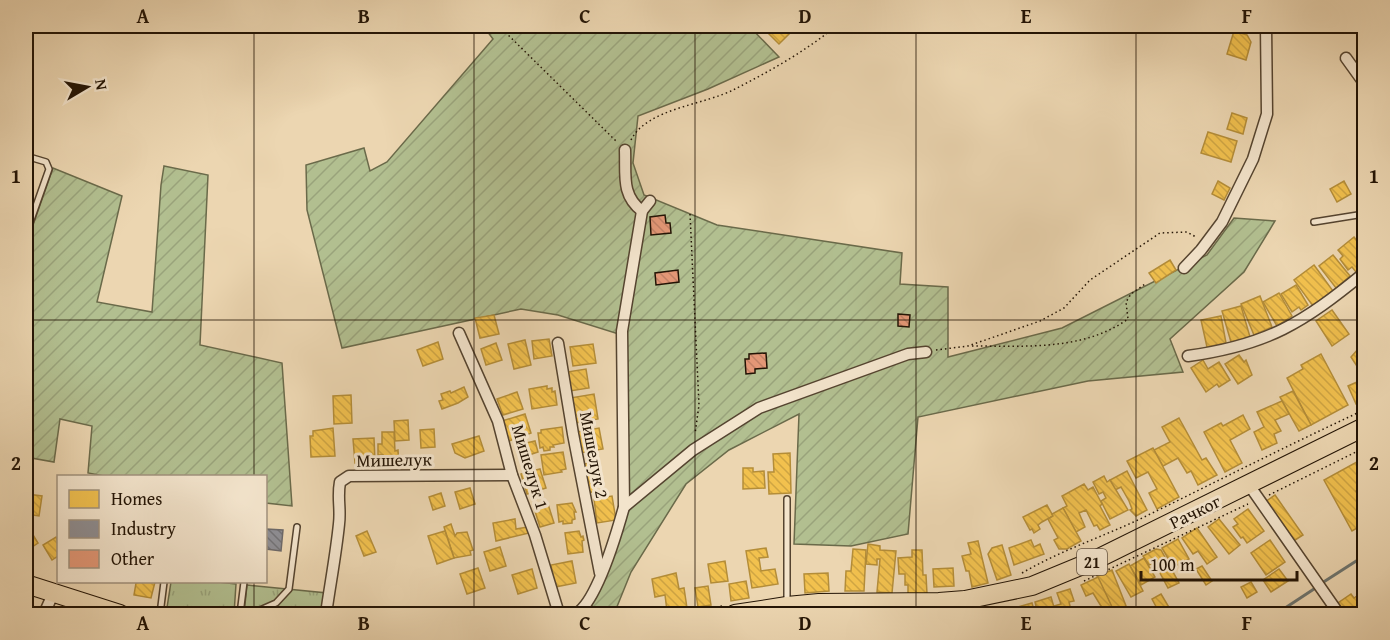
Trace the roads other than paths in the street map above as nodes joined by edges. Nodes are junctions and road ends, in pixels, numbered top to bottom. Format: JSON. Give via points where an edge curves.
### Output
{"nodes":[{"id":1,"x":1266,"y":26,"type":"edge"},
{"id":2,"x":1346,"y":58,"type":"dead end"},
{"id":3,"x":1365,"y":83,"type":"edge"},
{"id":4,"x":625,"y":150,"type":"road end"},
{"id":5,"x":26,"y":156,"type":"edge"},
{"id":6,"x":650,"y":201,"type":"dead end"},
{"id":7,"x":642,"y":212,"type":"junction"},
{"id":8,"x":1365,"y":214,"type":"edge"},
{"id":9,"x":1314,"y":222,"type":"dead end"},
{"id":10,"x":26,"y":234,"type":"edge"},
{"id":11,"x":1184,"y":268,"type":"dead end"},
{"id":12,"x":1365,"y":273,"type":"edge"},
{"id":13,"x":459,"y":333,"type":"dead end"},
{"id":14,"x":558,"y":343,"type":"dead end"},
{"id":15,"x":926,"y":352,"type":"road end"},
{"id":16,"x":1188,"y":356,"type":"dead end"},
{"id":17,"x":1365,"y":427,"type":"edge"},
{"id":18,"x":512,"y":475,"type":"junction"},
{"id":19,"x":1250,"y":485,"type":"junction"},
{"id":20,"x":787,"y":499,"type":"dead end"},
{"id":21,"x":624,"y":507,"type":"junction"},
{"id":22,"x":297,"y":527,"type":"dead end"},
{"id":23,"x":600,"y":574,"type":"junction"},
{"id":24,"x":164,"y":583,"type":"edge"},
{"id":25,"x":244,"y":583,"type":"edge"},
{"id":26,"x":26,"y":584,"type":"edge"},
{"id":27,"x":53,"y":594,"type":"junction"},
{"id":28,"x":787,"y":606,"type":"junction"},
{"id":29,"x":729,"y":610,"type":"edge"},
{"id":30,"x":44,"y":615,"type":"edge"},
{"id":31,"x":120,"y":615,"type":"edge"},
{"id":32,"x":160,"y":615,"type":"edge"},
{"id":33,"x":240,"y":615,"type":"edge"},
{"id":34,"x":251,"y":615,"type":"edge"},
{"id":35,"x":326,"y":615,"type":"edge"},
{"id":36,"x":559,"y":615,"type":"edge"},
{"id":37,"x":576,"y":615,"type":"edge"},
{"id":38,"x":1339,"y":615,"type":"edge"}],
"edges":[{"from":1,"to":11,"type":"street","via":[[1267,114],[1253,159],[1222,222]]},
{"from":2,"to":3,"type":"street"},
{"from":4,"to":7,"type":"street","via":[[627,193]]},
{"from":5,"to":10,"type":"lane","via":[[46,162],[49,169]]},
{"from":6,"to":7,"type":"street"},
{"from":7,"to":21,"type":"street","via":[[622,331]]},
{"from":8,"to":9,"type":"lane"},
{"from":12,"to":16,"type":"street","via":[[1323,306],[1280,332],[1236,348]]},
{"from":13,"to":18,"type":"street","name":"Мишелук 1","via":[[498,421]]},
{"from":14,"to":23,"type":"street","name":"Мишелук 2"},
{"from":15,"to":21,"type":"street","via":[[908,354],[759,408],[693,450]]},
{"from":17,"to":19,"type":"main road","name":"Рачког","number":"21"},
{"from":18,"to":35,"type":"street","name":"Мишелук","via":[[349,476],[340,482],[339,524]]},
{"from":18,"to":36,"type":"street","name":"Мишелук 1"},
{"from":19,"to":28,"type":"main road","name":"Рачког","number":"21","via":[[1071,571],[1013,591],[939,602]]},
{"from":19,"to":38,"type":"street"},
{"from":20,"to":28,"type":"lane"},
{"from":21,"to":23,"type":"street"},
{"from":22,"to":34,"type":"lane","via":[[289,589],[284,597]]},
{"from":23,"to":37,"type":"street","via":[[590,600]]},
{"from":24,"to":32,"type":"lane"},
{"from":25,"to":33,"type":"lane"},
{"from":26,"to":27,"type":"main road"},
{"from":27,"to":30,"type":"street"},
{"from":27,"to":31,"type":"main road"},
{"from":28,"to":29,"type":"main road","name":"Рачког","number":"21"}]}
